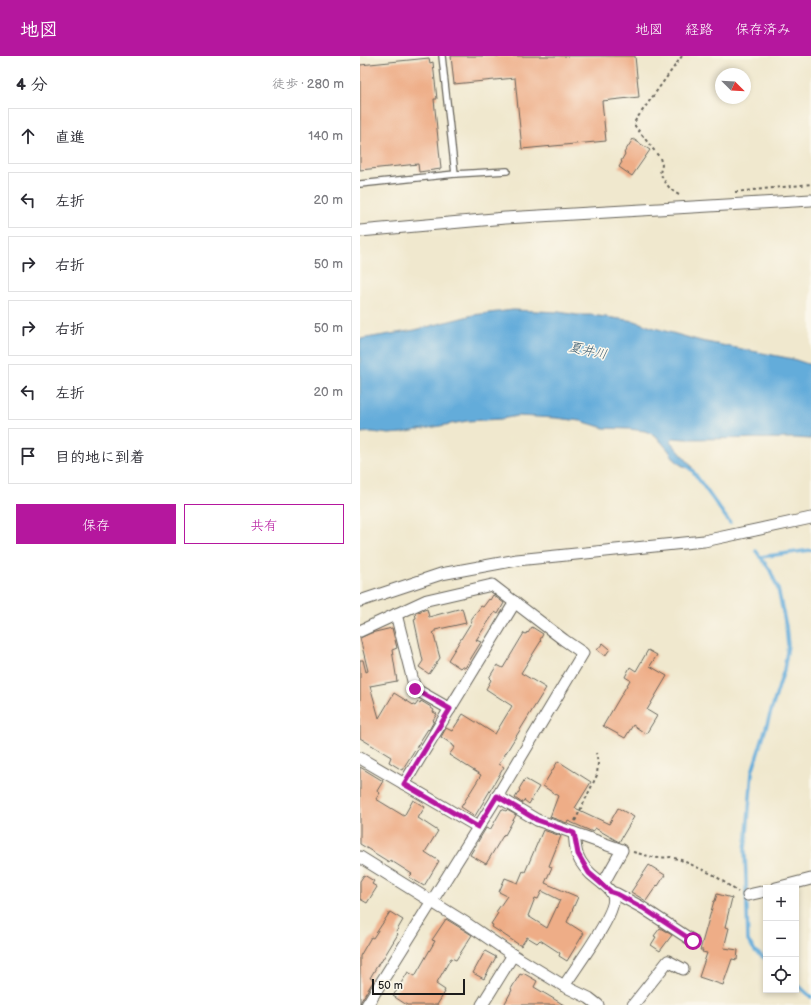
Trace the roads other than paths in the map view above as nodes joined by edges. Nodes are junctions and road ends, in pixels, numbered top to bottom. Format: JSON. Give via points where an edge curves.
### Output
{"nodes":[{"id":1,"x":442,"y":56,"type":"edge"},
{"id":2,"x":507,"y":172,"type":"dead end"},
{"id":3,"x":455,"y":174,"type":"junction"},
{"id":4,"x":360,"y":184,"type":"edge"},
{"id":5,"x":811,"y":200,"type":"edge"},
{"id":6,"x":360,"y":231,"type":"edge"},
{"id":7,"x":811,"y":518,"type":"edge"},
{"id":8,"x":360,"y":601,"type":"edge"},
{"id":9,"x":515,"y":602,"type":"junction"},
{"id":10,"x":396,"y":614,"type":"junction"},
{"id":11,"x":360,"y":631,"type":"edge"},
{"id":12,"x":450,"y":709,"type":"junction"},
{"id":13,"x":360,"y":758,"type":"edge"},
{"id":14,"x":404,"y":784,"type":"junction"},
{"id":15,"x":497,"y":796,"type":"junction"},
{"id":16,"x":478,"y":827,"type":"junction"},
{"id":17,"x":572,"y":832,"type":"junction"},
{"id":18,"x":360,"y":857,"type":"edge"},
{"id":19,"x":811,"y":879,"type":"edge"},
{"id":20,"x":788,"y":885,"type":"edge"},
{"id":21,"x":607,"y":888,"type":"junction"},
{"id":22,"x":763,"y":892,"type":"edge"},
{"id":23,"x":745,"y":895,"type":"road end"},
{"id":24,"x":432,"y":901,"type":"junction"},
{"id":25,"x":693,"y":941,"type":"dead end"},
{"id":26,"x":513,"y":955,"type":"junction"},
{"id":27,"x":683,"y":969,"type":"dead end"},
{"id":28,"x":564,"y":986,"type":"junction"},
{"id":29,"x":369,"y":1004,"type":"edge"},
{"id":30,"x":482,"y":1005,"type":"edge"},
{"id":31,"x":598,"y":1005,"type":"edge"},
{"id":32,"x":633,"y":1005,"type":"edge"}],
"edges":[{"from":1,"to":3,"type":"lane"},
{"from":2,"to":3,"type":"lane"},
{"from":3,"to":4,"type":"lane"},
{"from":5,"to":6,"type":"street","via":[[506,218]]},
{"from":7,"to":8,"type":"street","via":[[704,541],[517,560],[442,574]]},
{"from":9,"to":10,"type":"street","via":[[492,585],[427,600]]},
{"from":9,"to":12,"type":"street"},
{"from":9,"to":15,"type":"street","via":[[583,653]]},
{"from":10,"to":11,"type":"street"},
{"from":10,"to":12,"type":"street","via":[[415,689]]},
{"from":12,"to":14,"type":"street"},
{"from":13,"to":14,"type":"street"},
{"from":14,"to":16,"type":"street"},
{"from":15,"to":16,"type":"street"},
{"from":15,"to":17,"type":"street","via":[[537,820]]},
{"from":16,"to":24,"type":"street"},
{"from":17,"to":21,"type":"street","via":[[582,862],[589,873]]},
{"from":17,"to":21,"type":"street","via":[[622,850]]},
{"from":18,"to":24,"type":"street"},
{"from":19,"to":20,"type":"street"},
{"from":21,"to":25,"type":"street"},
{"from":21,"to":28,"type":"street","via":[[614,902],[605,924]]},
{"from":22,"to":23,"type":"street"},
{"from":24,"to":26,"type":"street"},
{"from":24,"to":29,"type":"street"},
{"from":26,"to":28,"type":"street"},
{"from":26,"to":30,"type":"street"},
{"from":27,"to":32,"type":"street","via":[[668,961]]},
{"from":28,"to":31,"type":"street"}]}
